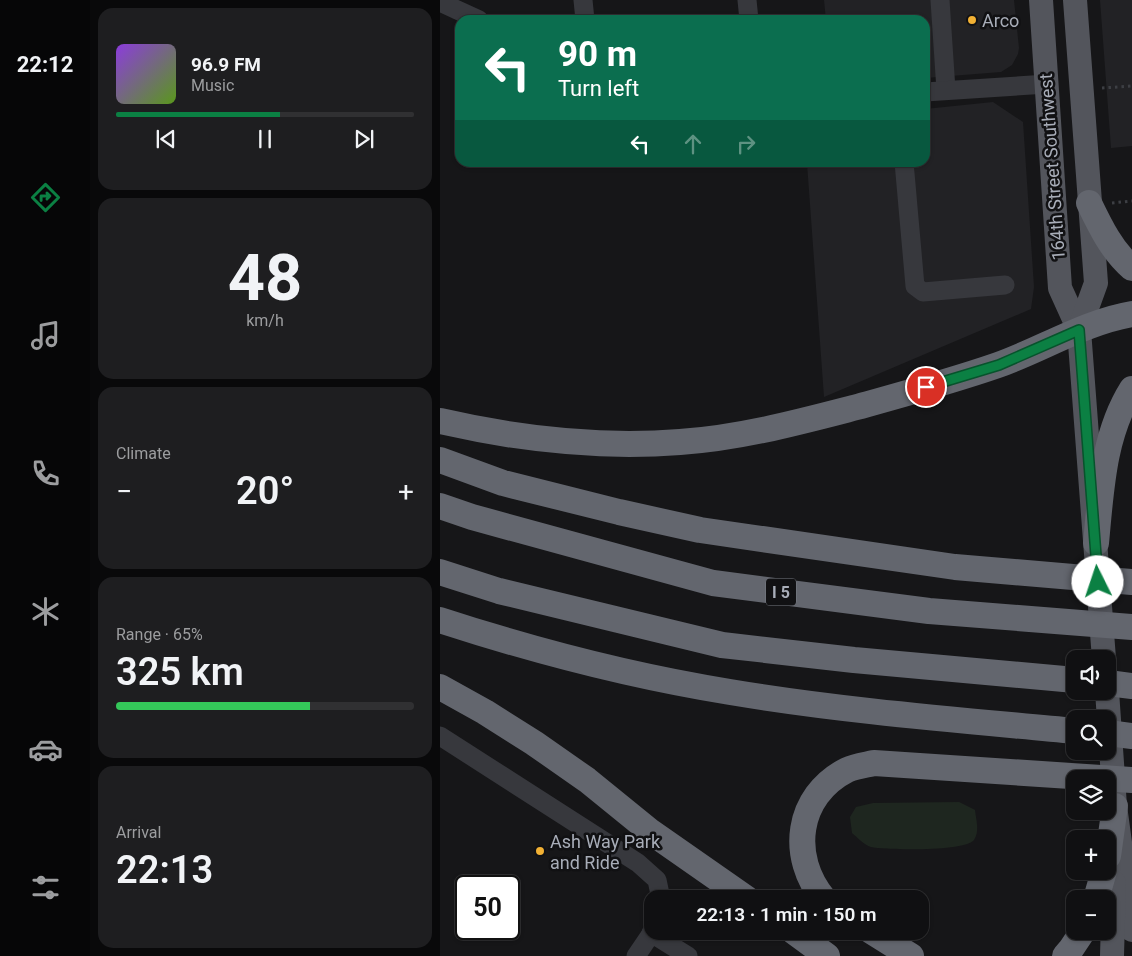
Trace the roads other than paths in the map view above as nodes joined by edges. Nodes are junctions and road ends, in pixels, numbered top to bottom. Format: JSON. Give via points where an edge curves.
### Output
{"nodes":[{"id":1,"x":582,"y":0,"type":"edge"},
{"id":2,"x":747,"y":0,"type":"edge"},
{"id":3,"x":940,"y":0,"type":"edge"},
{"id":4,"x":1041,"y":0,"type":"edge"},
{"id":5,"x":1076,"y":0,"type":"edge"},
{"id":6,"x":440,"y":2,"type":"edge"},
{"id":7,"x":468,"y":15,"type":"edge"},
{"id":8,"x":584,"y":15,"type":"edge"},
{"id":9,"x":748,"y":15,"type":"edge"},
{"id":10,"x":1047,"y":84,"type":"junction"},
{"id":11,"x":946,"y":90,"type":"junction"},
{"id":12,"x":930,"y":92,"type":"edge"},
{"id":13,"x":904,"y":167,"type":"edge"},
{"id":14,"x":1089,"y":203,"type":"junction"},
{"id":15,"x":1132,"y":268,"type":"edge"},
{"id":16,"x":1005,"y":285,"type":"dead end"},
{"id":17,"x":1132,"y":314,"type":"edge"},
{"id":18,"x":1079,"y":330,"type":"junction"},
{"id":19,"x":1132,"y":389,"type":"edge"},
{"id":20,"x":440,"y":421,"type":"edge"},
{"id":21,"x":440,"y":460,"type":"edge"},
{"id":22,"x":440,"y":506,"type":"edge"},
{"id":23,"x":1096,"y":544,"type":"junction"},
{"id":24,"x":440,"y":557,"type":"edge"},
{"id":25,"x":440,"y":572,"type":"edge"},
{"id":26,"x":1132,"y":582,"type":"edge"},
{"id":27,"x":440,"y":620,"type":"edge"},
{"id":28,"x":1132,"y":627,"type":"edge"},
{"id":29,"x":1103,"y":650,"type":"edge"},
{"id":30,"x":1066,"y":663,"type":"edge"},
{"id":31,"x":1116,"y":667,"type":"edge"},
{"id":32,"x":1132,"y":668,"type":"edge"},
{"id":33,"x":1066,"y":679,"type":"edge"},
{"id":34,"x":1116,"y":684,"type":"edge"},
{"id":35,"x":1132,"y":686,"type":"edge"},
{"id":36,"x":440,"y":687,"type":"edge"},
{"id":37,"x":1107,"y":700,"type":"edge"},
{"id":38,"x":1066,"y":730,"type":"edge"},
{"id":39,"x":1116,"y":734,"type":"edge"},
{"id":40,"x":440,"y":736,"type":"edge"},
{"id":41,"x":1132,"y":736,"type":"edge"},
{"id":42,"x":1112,"y":770,"type":"edge"},
{"id":43,"x":1132,"y":780,"type":"edge"},
{"id":44,"x":1116,"y":813,"type":"edge"},
{"id":45,"x":1115,"y":820,"type":"edge"},
{"id":46,"x":659,"y":890,"type":"edge"},
{"id":47,"x":734,"y":890,"type":"edge"},
{"id":48,"x":817,"y":890,"type":"edge"},
{"id":49,"x":1132,"y":930,"type":"edge"},
{"id":50,"x":647,"y":940,"type":"edge"},
{"id":51,"x":664,"y":940,"type":"edge"},
{"id":52,"x":806,"y":940,"type":"edge"},
{"id":53,"x":885,"y":940,"type":"edge"},
{"id":54,"x":1077,"y":940,"type":"edge"},
{"id":55,"x":636,"y":956,"type":"edge"},
{"id":56,"x":688,"y":956,"type":"edge"},
{"id":57,"x":828,"y":956,"type":"edge"},
{"id":58,"x":911,"y":956,"type":"edge"},
{"id":59,"x":1065,"y":956,"type":"edge"},
{"id":60,"x":1112,"y":956,"type":"edge"}],
"edges":[{"from":1,"to":8,"type":"street"},
{"from":2,"to":9,"type":"street"},
{"from":3,"to":11,"type":"street"},
{"from":4,"to":10,"type":"main road","name":"164th Street Southwest"},
{"from":5,"to":14,"type":"main road","name":"164th Street Southwest"},
{"from":6,"to":7,"type":"street"},
{"from":10,"to":11,"type":"street"},
{"from":10,"to":18,"type":"main road","name":"164th Street Southwest","via":[[1060,288]]},
{"from":11,"to":12,"type":"street"},
{"from":13,"to":16,"type":"street","via":[[915,286],[923,292]]},
{"from":14,"to":15,"type":"highway","via":[[1106,236]]},
{"from":14,"to":18,"type":"main road","name":"164th Street Southwest","via":[[1096,283]]},
{"from":17,"to":18,"type":"highway"},
{"from":18,"to":20,"type":"highway","via":[[999,365],[807,420],[733,435],[666,443],[583,443]]},
{"from":18,"to":23,"type":"main road","name":"164th Street Southwest"},
{"from":19,"to":23,"type":"highway","via":[[1119,412],[1110,440]]},
{"from":21,"to":26,"type":"highway","via":[[503,482],[700,530],[955,567]]},
{"from":22,"to":28,"type":"highway","number":"I 5","via":[[472,518],[713,583],[930,611]]},
{"from":23,"to":29,"type":"main road","name":"164th Street Southwest"},
{"from":24,"to":30,"type":"highway","via":[[532,586],[691,623],[864,647]]},
{"from":25,"to":33,"type":"highway","via":[[499,591],[722,645]]},
{"from":27,"to":38,"type":"highway","via":[[553,654],[728,692],[905,715]]},
{"from":31,"to":32,"type":"highway"},
{"from":34,"to":35,"type":"highway"},
{"from":36,"to":47,"type":"highway","via":[[541,748],[651,832]]},
{"from":37,"to":42,"type":"main road"},
{"from":39,"to":41,"type":"highway"},
{"from":40,"to":46,"type":"street","via":[[638,863],[657,880]]},
{"from":43,"to":48,"type":"highway","via":[[874,763],[849,769],[823,788],[805,820],[802,852],[805,867]]},
{"from":44,"to":49,"type":"main road"},
{"from":45,"to":60,"type":"main road"},
{"from":50,"to":55,"type":"street"},
{"from":51,"to":56,"type":"street"},
{"from":52,"to":57,"type":"highway"},
{"from":53,"to":58,"type":"highway"},
{"from":54,"to":59,"type":"highway"}]}
